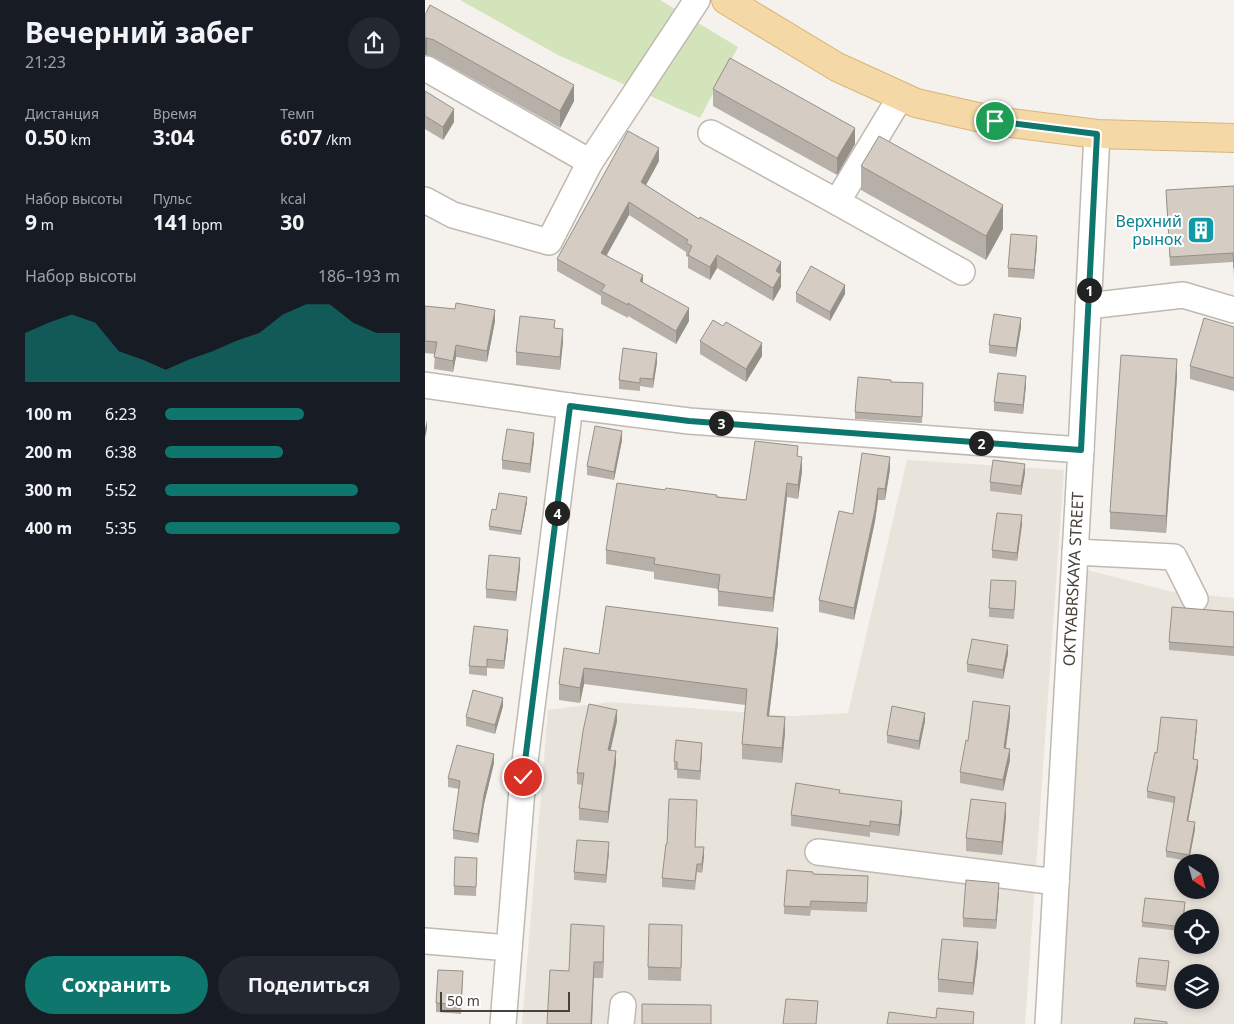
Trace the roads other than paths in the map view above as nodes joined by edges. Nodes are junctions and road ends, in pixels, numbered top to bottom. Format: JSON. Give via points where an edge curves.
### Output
{"nodes":[{"id":1,"x":697,"y":0,"type":"edge"},
{"id":2,"x":726,"y":0,"type":"edge"},
{"id":3,"x":427,"y":68,"type":"dead end"},
{"id":4,"x":901,"y":96,"type":"junction"},
{"id":5,"x":711,"y":133,"type":"dead end"},
{"id":6,"x":1097,"y":134,"type":"junction"},
{"id":7,"x":1234,"y":138,"type":"edge"},
{"id":8,"x":590,"y":162,"type":"junction"},
{"id":9,"x":425,"y":200,"type":"edge"},
{"id":10,"x":837,"y":202,"type":"junction"},
{"id":11,"x":962,"y":272,"type":"dead end"},
{"id":12,"x":1088,"y":306,"type":"junction"},
{"id":13,"x":1234,"y":310,"type":"edge"},
{"id":14,"x":425,"y":386,"type":"edge"},
{"id":15,"x":570,"y":406,"type":"junction"},
{"id":16,"x":1081,"y":450,"type":"junction"},
{"id":17,"x":1075,"y":552,"type":"junction"},
{"id":18,"x":1195,"y":599,"type":"dead end"},
{"id":19,"x":819,"y":852,"type":"dead end"},
{"id":20,"x":1056,"y":882,"type":"junction"},
{"id":21,"x":425,"y":941,"type":"edge"},
{"id":22,"x":509,"y":948,"type":"junction"},
{"id":23,"x":503,"y":1024,"type":"edge"},
{"id":24,"x":1048,"y":1024,"type":"edge"}],
"edges":[{"from":1,"to":8,"type":"street"},
{"from":2,"to":4,"type":"main road","via":[[837,67]]},
{"from":3,"to":8,"type":"street"},
{"from":4,"to":6,"type":"main road","via":[[916,103],[995,121]]},
{"from":4,"to":10,"type":"street"},
{"from":5,"to":10,"type":"street"},
{"from":6,"to":7,"type":"main road"},
{"from":6,"to":12,"type":"street","name":"OKTYABRSKAYA STREET"},
{"from":8,"to":9,"type":"street","via":[[549,242],[453,215]]},
{"from":10,"to":11,"type":"street"},
{"from":12,"to":13,"type":"street","via":[[1183,295]]},
{"from":12,"to":16,"type":"street","name":"OKTYABRSKAYA STREET"},
{"from":14,"to":15,"type":"street"},
{"from":15,"to":16,"type":"street","via":[[689,421]]},
{"from":15,"to":22,"type":"street","via":[[523,777]]},
{"from":16,"to":17,"type":"street","name":"OKTYABRSKAYA STREET"},
{"from":17,"to":18,"type":"street","via":[[1174,557]]},
{"from":17,"to":20,"type":"street","name":"OKTYABRSKAYA STREET"},
{"from":19,"to":20,"type":"street"},
{"from":20,"to":24,"type":"street","name":"OKTYABRSKAYA STREET"},
{"from":21,"to":22,"type":"street"},
{"from":22,"to":23,"type":"street"}]}
